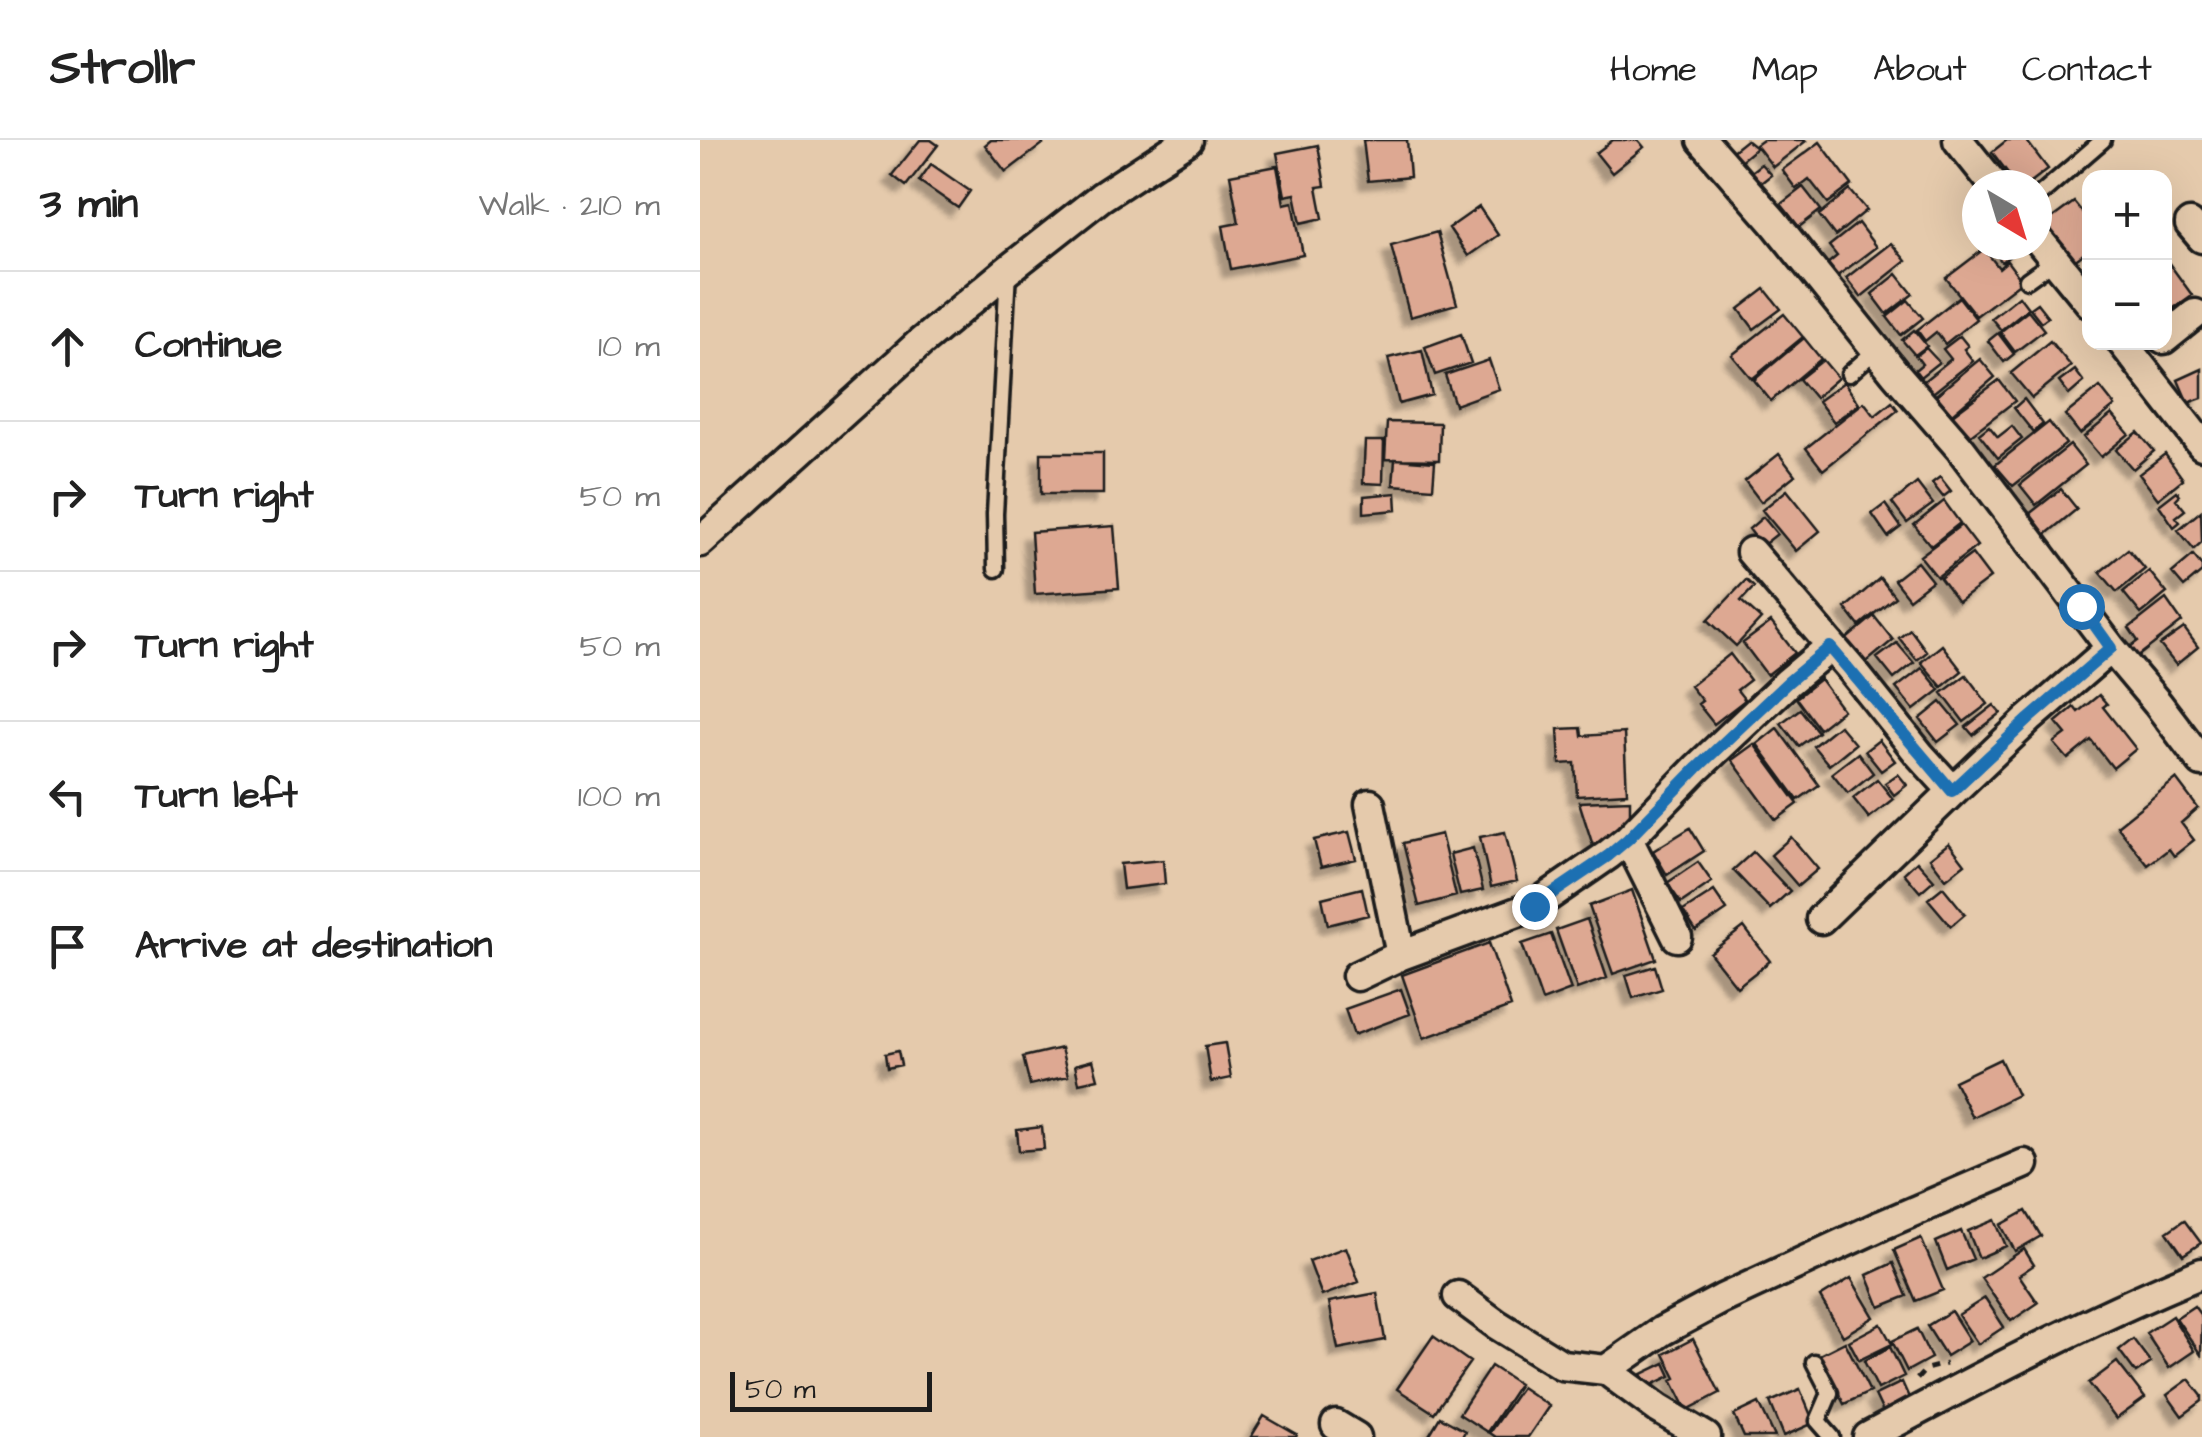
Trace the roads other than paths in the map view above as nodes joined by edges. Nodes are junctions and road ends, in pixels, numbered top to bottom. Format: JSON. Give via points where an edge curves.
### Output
{"nodes":[{"id":1,"x":1188,"y":140,"type":"edge"},
{"id":2,"x":1702,"y":140,"type":"edge"},
{"id":3,"x":1958,"y":140,"type":"edge"},
{"id":4,"x":2103,"y":140,"type":"edge"},
{"id":5,"x":1982,"y":170,"type":"edge"},
{"id":6,"x":2052,"y":183,"type":"edge"},
{"id":7,"x":2052,"y":256,"type":"edge"},
{"id":8,"x":2039,"y":260,"type":"edge"},
{"id":9,"x":1008,"y":270,"type":"junction"},
{"id":10,"x":2027,"y":280,"type":"dead end"},
{"id":11,"x":2082,"y":293,"type":"edge"},
{"id":12,"x":2195,"y":314,"type":"dead end"},
{"id":13,"x":2172,"y":333,"type":"edge"},
{"id":14,"x":1876,"y":350,"type":"junction"},
{"id":15,"x":2130,"y":352,"type":"edge"},
{"id":16,"x":1848,"y":374,"type":"dead end"},
{"id":17,"x":2202,"y":444,"type":"edge"},
{"id":18,"x":700,"y":542,"type":"edge"},
{"id":19,"x":1752,"y":552,"type":"dead end"},
{"id":20,"x":996,"y":570,"type":"dead end"},
{"id":21,"x":1830,"y":647,"type":"junction"},
{"id":22,"x":2111,"y":648,"type":"junction"},
{"id":23,"x":2202,"y":762,"type":"edge"},
{"id":24,"x":1952,"y":791,"type":"junction"},
{"id":25,"x":1370,"y":804,"type":"dead end"},
{"id":26,"x":1628,"y":839,"type":"junction"},
{"id":27,"x":1822,"y":919,"type":"dead end"},
{"id":28,"x":1677,"y":937,"type":"dead end"},
{"id":29,"x":1401,"y":955,"type":"junction"},
{"id":30,"x":1357,"y":976,"type":"dead end"},
{"id":31,"x":2024,"y":1164,"type":"dead end"},
{"id":32,"x":2202,"y":1273,"type":"edge"},
{"id":33,"x":1458,"y":1296,"type":"dead end"},
{"id":34,"x":1814,"y":1362,"type":"dead end"},
{"id":35,"x":1606,"y":1370,"type":"junction"},
{"id":36,"x":1706,"y":1437,"type":"edge"},
{"id":37,"x":1832,"y":1437,"type":"edge"},
{"id":38,"x":1868,"y":1437,"type":"edge"}],
"edges":[{"from":1,"to":9,"type":"street"},
{"from":2,"to":14,"type":"street"},
{"from":3,"to":5,"type":"street"},
{"from":4,"to":6,"type":"lane"},
{"from":7,"to":11,"type":"street"},
{"from":8,"to":10,"type":"lane"},
{"from":9,"to":18,"type":"street"},
{"from":9,"to":20,"type":"lane"},
{"from":12,"to":13,"type":"street"},
{"from":14,"to":16,"type":"lane"},
{"from":14,"to":22,"type":"street"},
{"from":15,"to":17,"type":"street"},
{"from":19,"to":21,"type":"street"},
{"from":21,"to":24,"type":"street"},
{"from":21,"to":26,"type":"street"},
{"from":22,"to":23,"type":"street"},
{"from":22,"to":24,"type":"street"},
{"from":24,"to":27,"type":"street"},
{"from":25,"to":29,"type":"street"},
{"from":26,"to":28,"type":"street"},
{"from":26,"to":29,"type":"street","via":[[1534,906]]},
{"from":29,"to":30,"type":"street"},
{"from":31,"to":35,"type":"street","via":[[1722,1299]]},
{"from":32,"to":38,"type":"street","via":[[2040,1345]]},
{"from":33,"to":35,"type":"street","via":[[1562,1365]]},
{"from":34,"to":37,"type":"lane","via":[[1830,1393],[1818,1420]]},
{"from":35,"to":36,"type":"street"}]}
